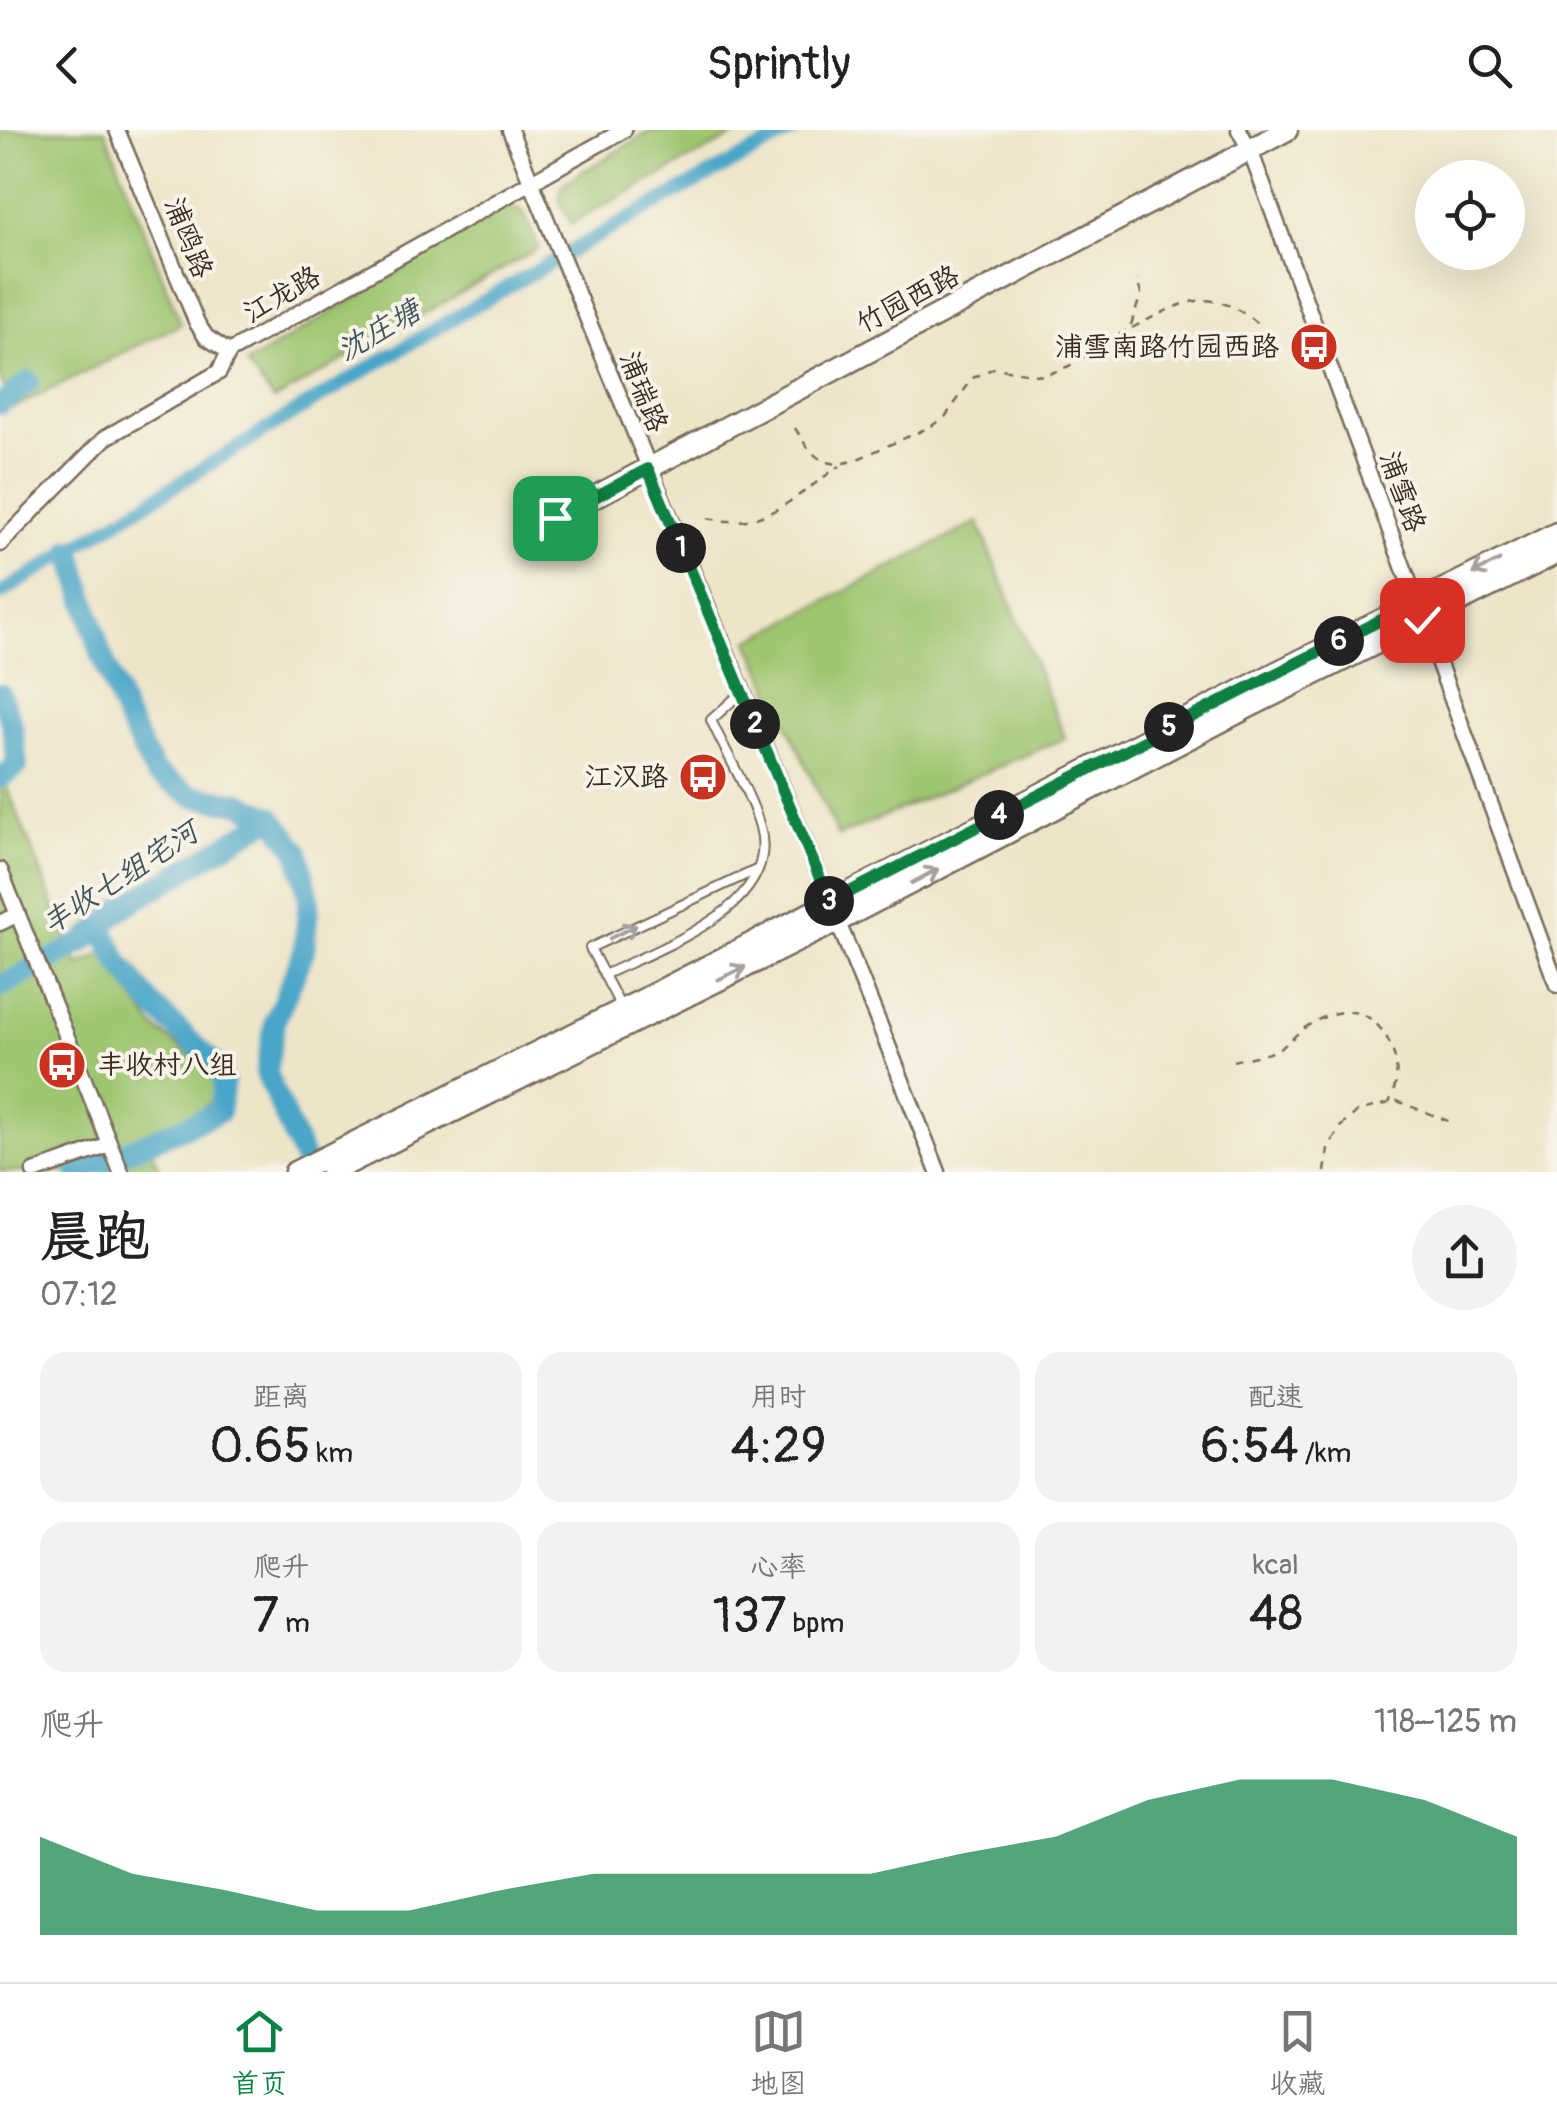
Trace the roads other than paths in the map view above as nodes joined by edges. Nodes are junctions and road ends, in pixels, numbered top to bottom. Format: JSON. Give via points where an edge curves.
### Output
{"nodes":[{"id":1,"x":117,"y":130,"type":"edge"},
{"id":2,"x":510,"y":130,"type":"edge"},
{"id":3,"x":624,"y":130,"type":"edge"},
{"id":4,"x":1239,"y":130,"type":"edge"},
{"id":5,"x":1287,"y":130,"type":"edge"},
{"id":6,"x":1250,"y":150,"type":"junction"},
{"id":7,"x":531,"y":183,"type":"junction"},
{"id":8,"x":229,"y":352,"type":"junction"},
{"id":9,"x":648,"y":469,"type":"junction"},
{"id":10,"x":555,"y":518,"type":"dead end"},
{"id":11,"x":1557,"y":533,"type":"edge"},
{"id":12,"x":0,"y":544,"type":"edge"},
{"id":13,"x":1557,"y":553,"type":"edge"},
{"id":14,"x":1419,"y":611,"type":"junction"},
{"id":15,"x":742,"y":692,"type":"junction"},
{"id":16,"x":758,"y":869,"type":"junction"},
{"id":17,"x":0,"y":870,"type":"edge"},
{"id":18,"x":834,"y":911,"type":"junction"},
{"id":19,"x":16,"y":915,"type":"junction"},
{"id":20,"x":0,"y":924,"type":"edge"},
{"id":21,"x":604,"y":974,"type":"junction"},
{"id":22,"x":1557,"y":984,"type":"edge"},
{"id":23,"x":622,"y":1010,"type":"junction"},
{"id":24,"x":111,"y":1147,"type":"junction"},
{"id":25,"x":328,"y":1164,"type":"edge"},
{"id":26,"x":34,"y":1172,"type":"edge"},
{"id":27,"x":122,"y":1172,"type":"edge"},
{"id":28,"x":295,"y":1172,"type":"edge"},
{"id":29,"x":938,"y":1172,"type":"edge"}],
"edges":[{"from":1,"to":8,"type":"street","name":"浦鸥路","via":[[196,323]]},
{"from":2,"to":7,"type":"street","name":"浦瑞路"},
{"from":3,"to":7,"type":"street","name":"江龙路"},
{"from":4,"to":6,"type":"street","name":"浦雪路"},
{"from":5,"to":6,"type":"street","name":"竹园西路"},
{"from":6,"to":9,"type":"street","name":"竹园西路"},
{"from":6,"to":14,"type":"street","name":"浦雪路"},
{"from":7,"to":8,"type":"street","name":"江龙路"},
{"from":7,"to":9,"type":"street","name":"浦瑞路"},
{"from":8,"to":12,"type":"street","name":"江龙路","via":[[213,376],[104,438]]},
{"from":9,"to":10,"type":"street","name":"竹园西路"},
{"from":9,"to":15,"type":"street","name":"浦瑞路"},
{"from":11,"to":14,"type":"street","one_way":true},
{"from":13,"to":14,"type":"street"},
{"from":14,"to":18,"type":"street"},
{"from":14,"to":22,"type":"street","name":"浦雪路"},
{"from":15,"to":16,"type":"lane","via":[[711,720],[760,826]]},
{"from":15,"to":18,"type":"street","name":"浦瑞路"},
{"from":16,"to":21,"type":"lane","via":[[744,894],[704,925]]},
{"from":21,"to":16,"type":"lane","one_way":true,"via":[[590,948]]},
{"from":17,"to":19,"type":"street"},
{"from":18,"to":23,"type":"street"},
{"from":25,"to":18,"type":"street","one_way":true},
{"from":18,"to":29,"type":"street","name":"浦瑞路"},
{"from":19,"to":20,"type":"street"},
{"from":19,"to":24,"type":"street"},
{"from":21,"to":23,"type":"lane"},
{"from":23,"to":25,"type":"street"},
{"from":24,"to":26,"type":"street"},
{"from":24,"to":27,"type":"street"},
{"from":25,"to":28,"type":"street"}]}
